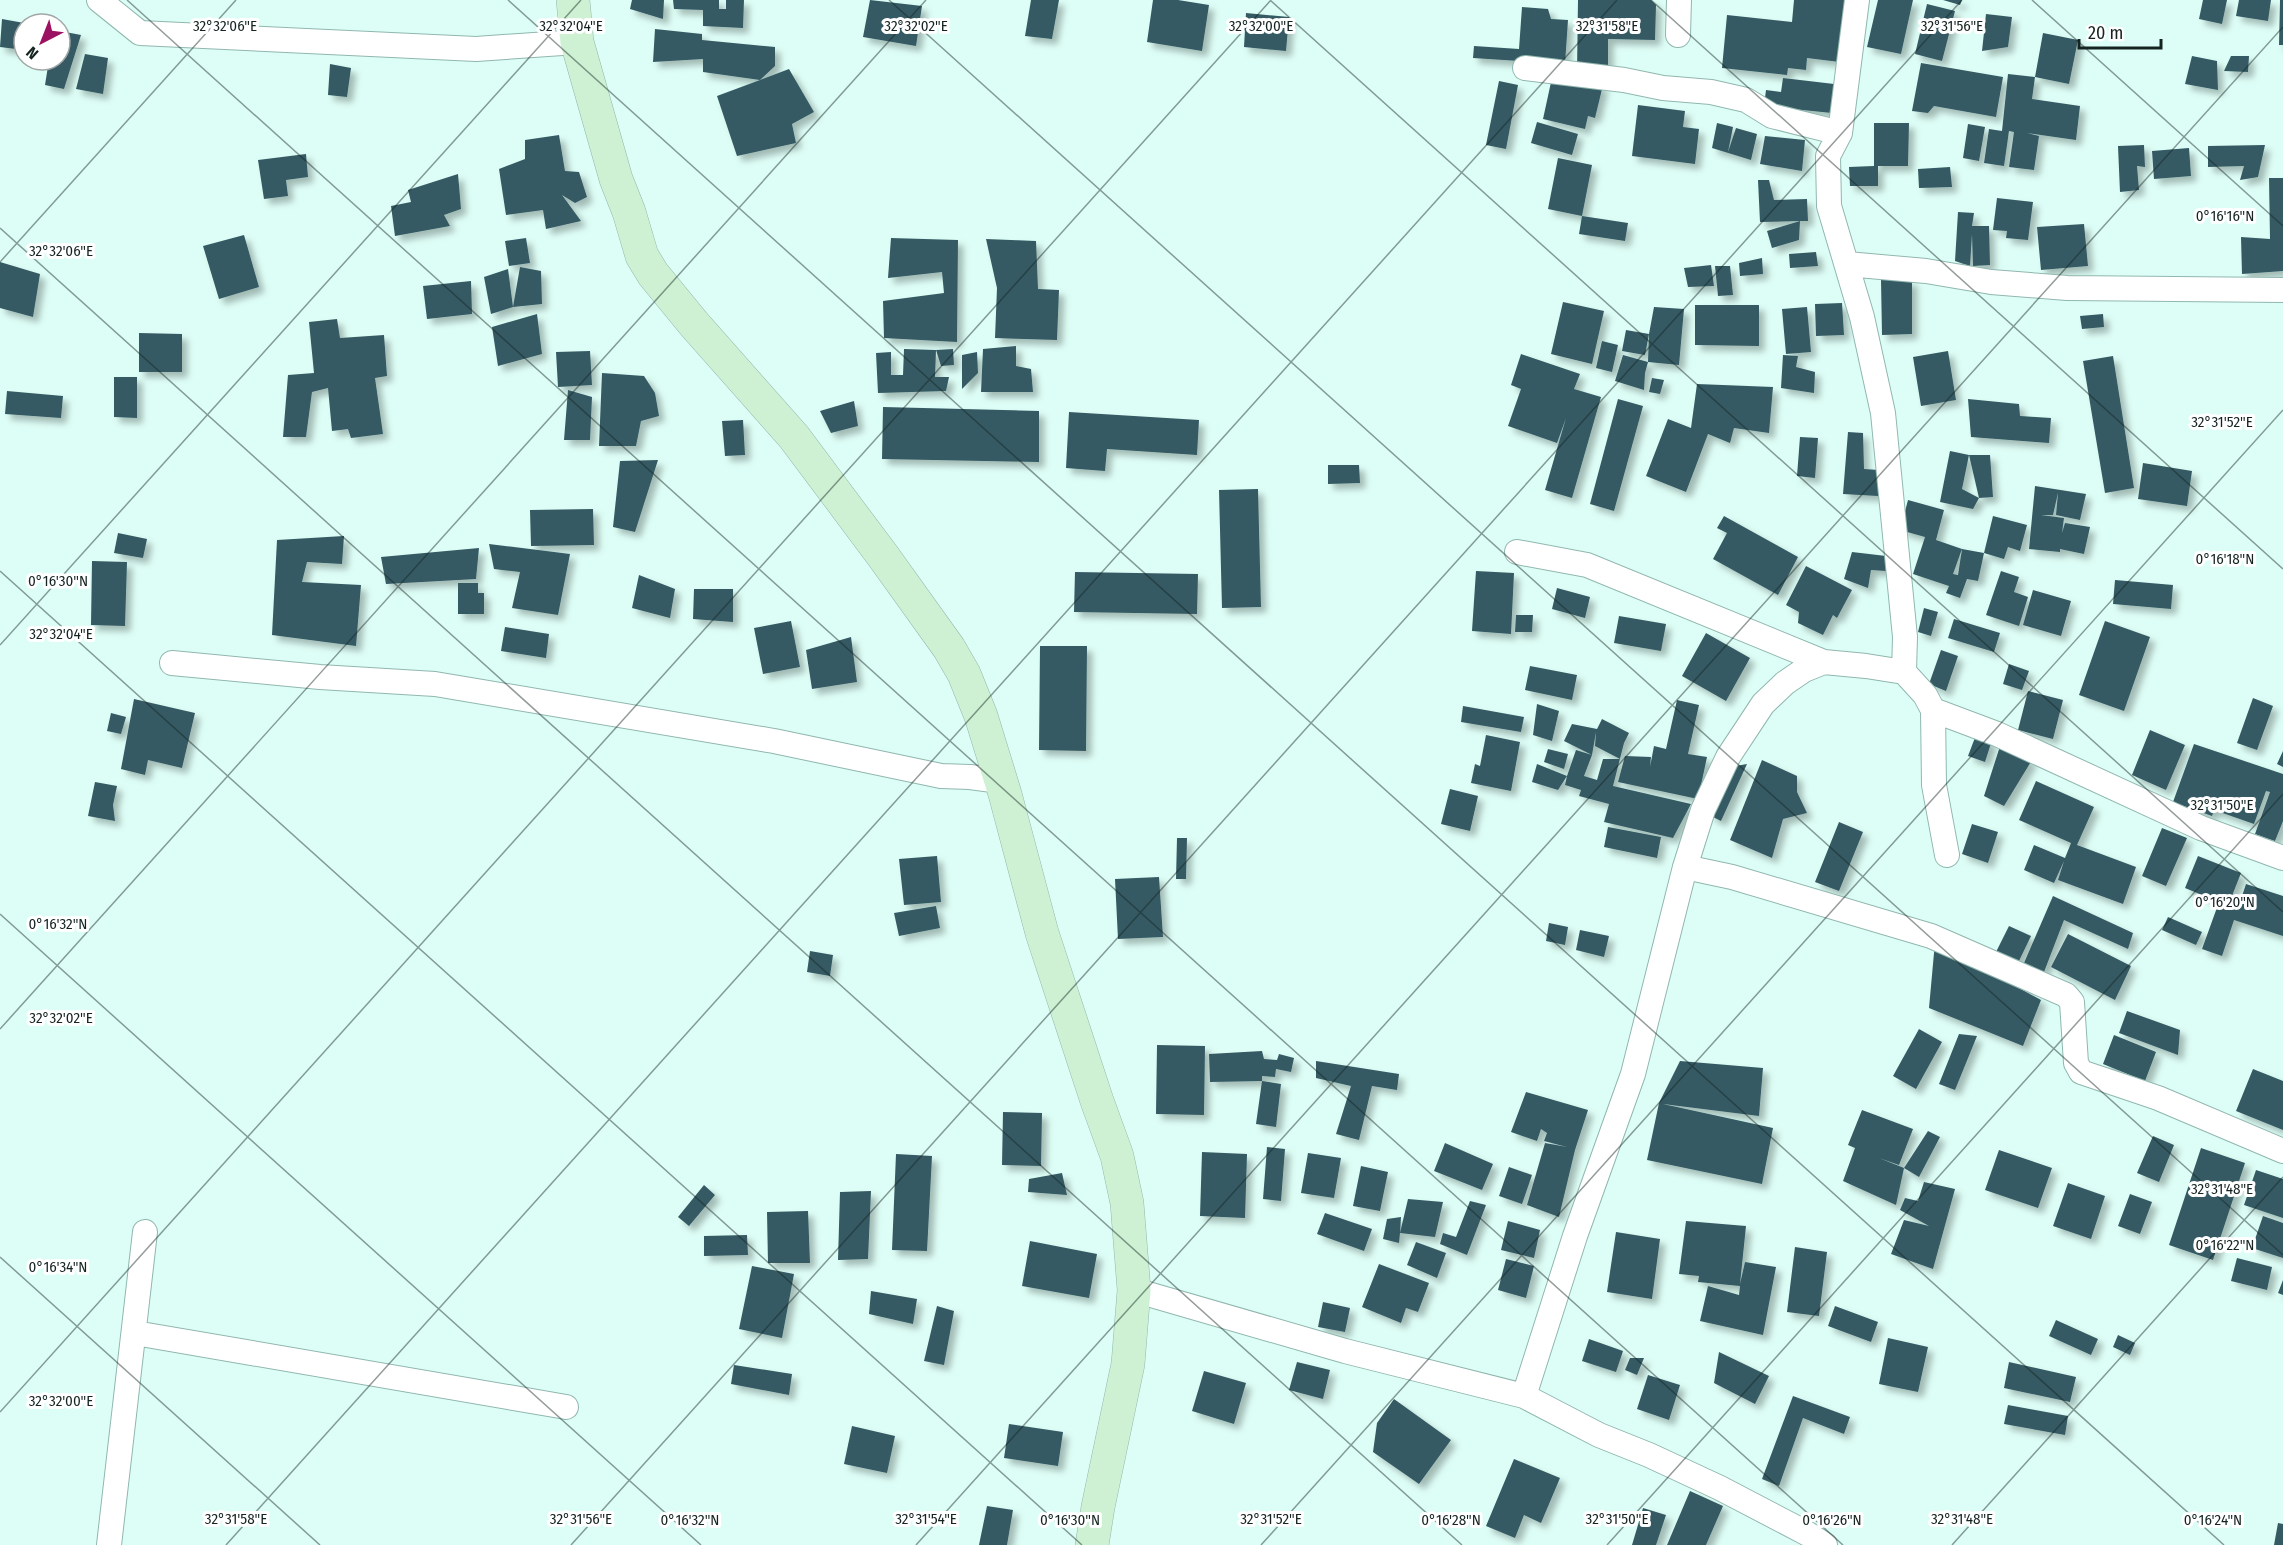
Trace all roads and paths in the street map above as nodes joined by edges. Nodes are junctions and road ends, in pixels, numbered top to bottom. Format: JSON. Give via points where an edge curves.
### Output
{"nodes":[{"id":1,"x":99,"y":0,"type":"edge"},
{"id":2,"x":573,"y":0,"type":"edge"},
{"id":3,"x":1680,"y":0,"type":"edge"},
{"id":4,"x":1857,"y":0,"type":"edge"},
{"id":5,"x":1678,"y":35,"type":"dead end"},
{"id":6,"x":577,"y":42,"type":"junction"},
{"id":7,"x":1525,"y":68,"type":"dead end"},
{"id":8,"x":1840,"y":133,"type":"junction"},
{"id":9,"x":1847,"y":264,"type":"junction"},
{"id":10,"x":2283,"y":290,"type":"edge"},
{"id":11,"x":1517,"y":552,"type":"dead end"},
{"id":12,"x":1824,"y":662,"type":"junction"},
{"id":13,"x":172,"y":663,"type":"dead end"},
{"id":14,"x":1904,"y":672,"type":"junction"},
{"id":15,"x":1933,"y":711,"type":"junction"},
{"id":16,"x":1000,"y":781,"type":"junction"},
{"id":17,"x":1947,"y":855,"type":"dead end"},
{"id":18,"x":2283,"y":858,"type":"edge"},
{"id":19,"x":1685,"y":867,"type":"junction"},
{"id":20,"x":2283,"y":1150,"type":"edge"},
{"id":21,"x":145,"y":1232,"type":"dead end"},
{"id":22,"x":1134,"y":1290,"type":"junction"},
{"id":23,"x":135,"y":1332,"type":"junction"},
{"id":24,"x":1524,"y":1396,"type":"junction"},
{"id":25,"x":566,"y":1407,"type":"dead end"},
{"id":26,"x":109,"y":1545,"type":"edge"},
{"id":27,"x":1092,"y":1545,"type":"edge"},
{"id":28,"x":1825,"y":1545,"type":"edge"}],
"edges":[{"from":1,"to":6,"type":"street","via":[[140,33],[476,49]]},
{"from":2,"to":6,"type":"street"},
{"from":3,"to":5,"type":"street"},
{"from":4,"to":8,"type":"street"},
{"from":6,"to":16,"type":"street","via":[[642,256],[694,324],[794,437],[949,648],[981,716]]},
{"from":7,"to":8,"type":"street","via":[[1711,92],[1746,100],[1772,117]]},
{"from":8,"to":9,"type":"street","via":[[1828,156],[1828,206]]},
{"from":9,"to":10,"type":"street","via":[[2067,288]]},
{"from":9,"to":14,"type":"street","via":[[1883,413],[1905,637]]},
{"from":11,"to":12,"type":"street","via":[[1587,565]]},
{"from":12,"to":14,"type":"street"},
{"from":12,"to":19,"type":"street","via":[[1785,683],[1763,704],[1728,757],[1703,810]]},
{"from":13,"to":16,"type":"street","via":[[435,684],[774,741],[941,776]]},
{"from":14,"to":15,"type":"street","via":[[1925,695]]},
{"from":15,"to":17,"type":"street","via":[[1934,785]]},
{"from":15,"to":18,"type":"street","via":[[1997,734],[2201,828]]},
{"from":16,"to":22,"type":"street","via":[[1042,933],[1117,1156],[1126,1203]]},
{"from":19,"to":20,"type":"street","via":[[1732,877],[1931,936],[2066,995],[2072,1002],[2076,1063],[2081,1072],[2158,1098]]},
{"from":19,"to":24,"type":"street","via":[[1633,1074]]},
{"from":21,"to":23,"type":"street"},
{"from":22,"to":24,"type":"street","via":[[1345,1351]]},
{"from":22,"to":27,"type":"street","via":[[1128,1364]]},
{"from":23,"to":25,"type":"street"},
{"from":23,"to":26,"type":"street"},
{"from":24,"to":28,"type":"street","via":[[1599,1435],[1720,1488]]}]}
